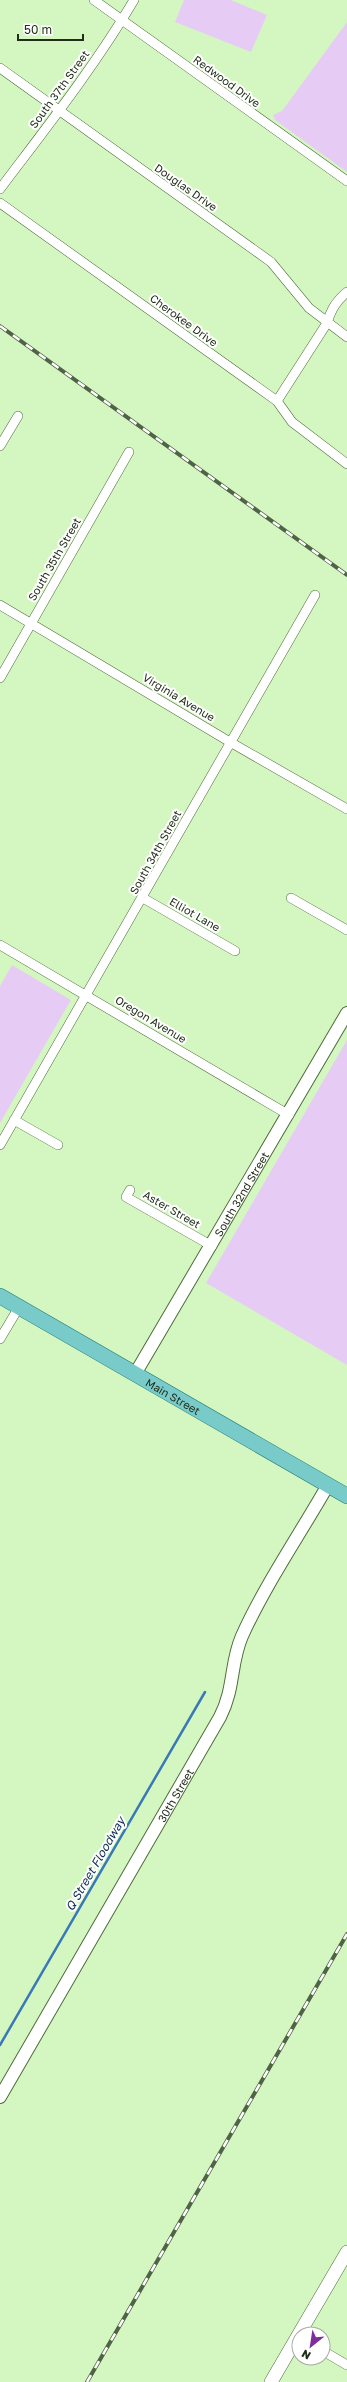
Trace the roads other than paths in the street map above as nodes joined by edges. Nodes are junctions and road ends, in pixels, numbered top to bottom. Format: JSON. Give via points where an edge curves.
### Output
{"nodes":[{"id":1,"x":94,"y":0,"type":"edge"},
{"id":2,"x":134,"y":0,"type":"edge"},
{"id":3,"x":122,"y":21,"type":"junction"},
{"id":4,"x":0,"y":68,"type":"edge"},
{"id":5,"x":58,"y":111,"type":"junction"},
{"id":6,"x":347,"y":182,"type":"edge"},
{"id":7,"x":0,"y":189,"type":"edge"},
{"id":8,"x":0,"y":203,"type":"edge"},
{"id":9,"x":347,"y":292,"type":"edge"},
{"id":10,"x":327,"y":323,"type":"junction"},
{"id":11,"x":347,"y":337,"type":"edge"},
{"id":12,"x":277,"y":401,"type":"junction"},
{"id":13,"x":18,"y":416,"type":"dead end"},
{"id":14,"x":0,"y":446,"type":"edge"},
{"id":15,"x":129,"y":452,"type":"dead end"},
{"id":16,"x":347,"y":464,"type":"edge"},
{"id":17,"x":314,"y":595,"type":"dead end"},
{"id":18,"x":0,"y":605,"type":"edge"},
{"id":19,"x":32,"y":623,"type":"junction"},
{"id":20,"x":0,"y":678,"type":"edge"},
{"id":21,"x":230,"y":742,"type":"junction"},
{"id":22,"x":347,"y":809,"type":"edge"},
{"id":23,"x":143,"y":898,"type":"junction"},
{"id":24,"x":292,"y":898,"type":"dead end"},
{"id":25,"x":347,"y":930,"type":"edge"},
{"id":26,"x":0,"y":945,"type":"edge"},
{"id":27,"x":235,"y":951,"type":"dead end"},
{"id":28,"x":86,"y":995,"type":"junction"},
{"id":29,"x":347,"y":1013,"type":"edge"},
{"id":30,"x":289,"y":1115,"type":"junction"},
{"id":31,"x":14,"y":1120,"type":"junction"},
{"id":32,"x":0,"y":1145,"type":"edge"},
{"id":33,"x":58,"y":1145,"type":"dead end"},
{"id":34,"x":130,"y":1190,"type":"dead end"},
{"id":35,"x":212,"y":1246,"type":"junction"},
{"id":36,"x":0,"y":1296,"type":"edge"},
{"id":37,"x":19,"y":1307,"type":"junction"},
{"id":38,"x":0,"y":1339,"type":"edge"},
{"id":39,"x":136,"y":1374,"type":"junction"},
{"id":40,"x":328,"y":1485,"type":"junction"},
{"id":41,"x":347,"y":1496,"type":"edge"},
{"id":42,"x":0,"y":2097,"type":"edge"},
{"id":43,"x":347,"y":2252,"type":"edge"},
{"id":44,"x":305,"y":2326,"type":"edge"},
{"id":45,"x":291,"y":2349,"type":"edge"},
{"id":46,"x":331,"y":2356,"type":"edge"},
{"id":47,"x":347,"y":2365,"type":"edge"},
{"id":48,"x":271,"y":2382,"type":"edge"}],
"edges":[{"from":1,"to":3,"type":"street","name":"Redwood Drive"},
{"from":2,"to":3,"type":"street","name":"South 37th Street"},
{"from":3,"to":5,"type":"street","name":"South 37th Street"},
{"from":3,"to":6,"type":"street","name":"Redwood Drive"},
{"from":4,"to":5,"type":"street","name":"Douglas Drive"},
{"from":5,"to":7,"type":"street","name":"South 37th Street"},
{"from":5,"to":10,"type":"street","name":"Douglas Drive","via":[[271,262],[309,308]]},
{"from":8,"to":12,"type":"street","name":"Cherokee Drive"},
{"from":9,"to":10,"type":"street","via":[[331,311]]},
{"from":10,"to":11,"type":"street","name":"Douglas Drive"},
{"from":10,"to":12,"type":"street"},
{"from":12,"to":16,"type":"street","name":"Cherokee Drive","via":[[292,422]]},
{"from":13,"to":14,"type":"street"},
{"from":15,"to":19,"type":"street","name":"South 35th Street"},
{"from":17,"to":21,"type":"street","name":"South 34th Street"},
{"from":18,"to":19,"type":"street","name":"Virginia Avenue"},
{"from":19,"to":20,"type":"street","name":"South 35th Street"},
{"from":19,"to":21,"type":"street","name":"Virginia Avenue"},
{"from":21,"to":22,"type":"street","name":"Virginia Avenue"},
{"from":21,"to":23,"type":"street","name":"South 34th Street"},
{"from":23,"to":27,"type":"street","name":"Elliot Lane"},
{"from":23,"to":28,"type":"street","name":"South 34th Street"},
{"from":24,"to":25,"type":"street"},
{"from":26,"to":28,"type":"street","name":"Oregon Avenue"},
{"from":28,"to":30,"type":"street","name":"Oregon Avenue"},
{"from":28,"to":31,"type":"street","name":"South 34th Street"},
{"from":29,"to":30,"type":"street","name":"South 32nd Street"},
{"from":30,"to":35,"type":"street","name":"South 32nd Street"},
{"from":31,"to":32,"type":"street","name":"South 34th Street"},
{"from":31,"to":33,"type":"street"},
{"from":34,"to":35,"type":"street","name":"Aster Street","via":[[126,1196]]},
{"from":35,"to":39,"type":"street","name":"South 32nd Street"},
{"from":36,"to":37,"type":"main road","name":"Main Street"},
{"from":37,"to":38,"type":"street"},
{"from":37,"to":39,"type":"main road","name":"Main Street"},
{"from":39,"to":40,"type":"main road","name":"Main Street"},
{"from":40,"to":41,"type":"main road","name":"Main Street"},
{"from":40,"to":42,"type":"street","name":"30th Street","via":[[248,1623],[240,1641],[232,1688],[225,1706]]},
{"from":43,"to":44,"type":"main road"},
{"from":45,"to":48,"type":"main road"},
{"from":46,"to":47,"type":"street"}]}
